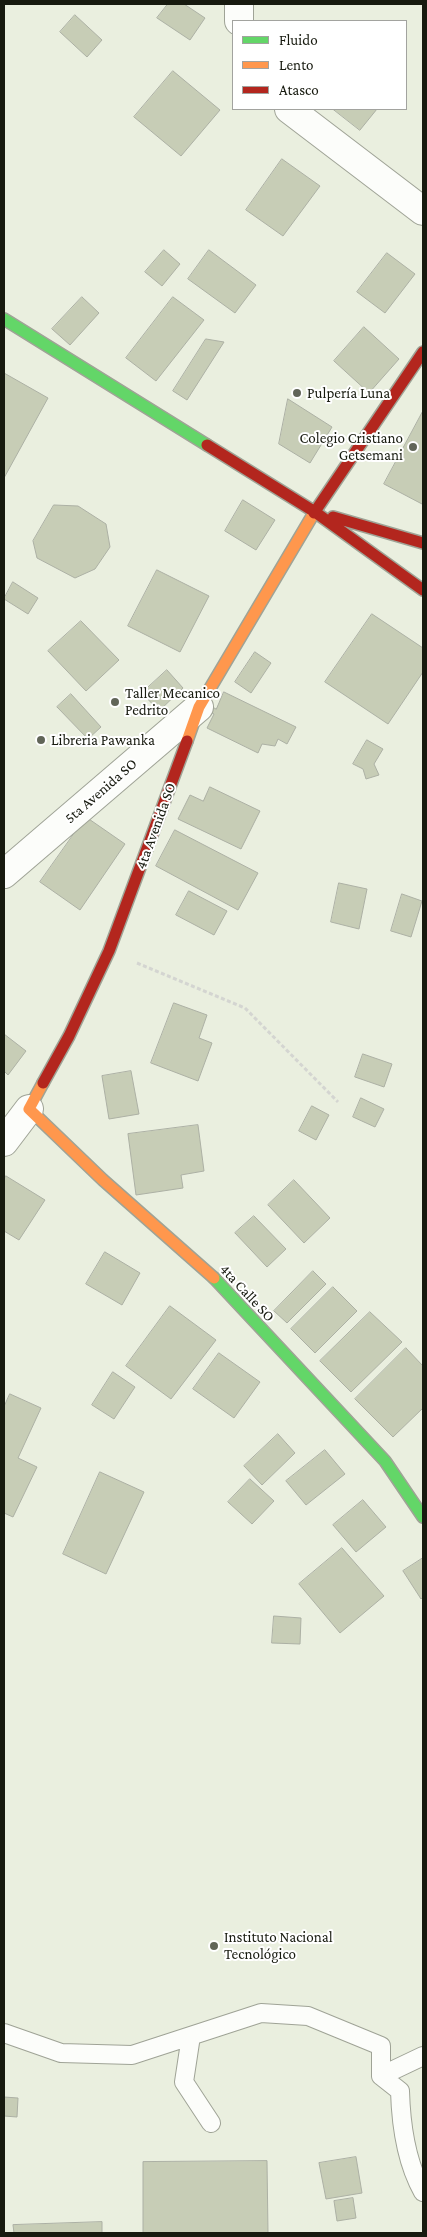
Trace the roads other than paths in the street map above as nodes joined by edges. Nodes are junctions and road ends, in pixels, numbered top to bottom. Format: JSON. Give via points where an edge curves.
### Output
{"nodes":[{"id":1,"x":239,"y":4,"type":"edge"},
{"id":2,"x":239,"y":20,"type":"edge"},
{"id":3,"x":290,"y":110,"type":"edge"},
{"id":4,"x":423,"y":211,"type":"edge"},
{"id":5,"x":4,"y":319,"type":"edge"},
{"id":6,"x":423,"y":352,"type":"edge"},
{"id":7,"x":315,"y":512,"type":"junction"},
{"id":8,"x":423,"y":543,"type":"edge"},
{"id":9,"x":423,"y":590,"type":"edge"},
{"id":10,"x":199,"y":707,"type":"junction"},
{"id":11,"x":4,"y":874,"type":"edge"},
{"id":12,"x":29,"y":1109,"type":"junction"},
{"id":13,"x":4,"y":1142,"type":"edge"},
{"id":14,"x":423,"y":1517,"type":"edge"},
{"id":15,"x":4,"y":2032,"type":"edge"},
{"id":16,"x":191,"y":2036,"type":"junction"},
{"id":17,"x":423,"y":2056,"type":"edge"},
{"id":18,"x":381,"y":2076,"type":"junction"},
{"id":19,"x":211,"y":2123,"type":"dead end"},
{"id":20,"x":423,"y":2192,"type":"edge"}],
"edges":[{"from":1,"to":2,"type":"street"},
{"from":3,"to":4,"type":"street"},
{"from":5,"to":7,"type":"street"},
{"from":6,"to":7,"type":"street","name":"4ta Avenida SO"},
{"from":7,"to":8,"type":"street"},
{"from":7,"to":9,"type":"street"},
{"from":7,"to":10,"type":"street","name":"4ta Avenida SO"},
{"from":10,"to":11,"type":"street","name":"5ta Avenida SO"},
{"from":10,"to":12,"type":"street","name":"4ta Avenida SO","via":[[109,951],[69,1036]]},
{"from":12,"to":13,"type":"street","name":"4ta Avenida SO"},
{"from":12,"to":14,"type":"street","name":"4ta Calle SO","via":[[103,1180],[208,1272],[385,1461]]},
{"from":15,"to":16,"type":"lane","via":[[61,2053],[132,2055]]},
{"from":16,"to":18,"type":"lane","via":[[261,2013],[308,2016],[382,2046]]},
{"from":16,"to":19,"type":"lane","via":[[184,2082]]},
{"from":17,"to":18,"type":"lane"},
{"from":18,"to":20,"type":"lane","via":[[400,2091],[401,2126],[415,2178]]}]}
